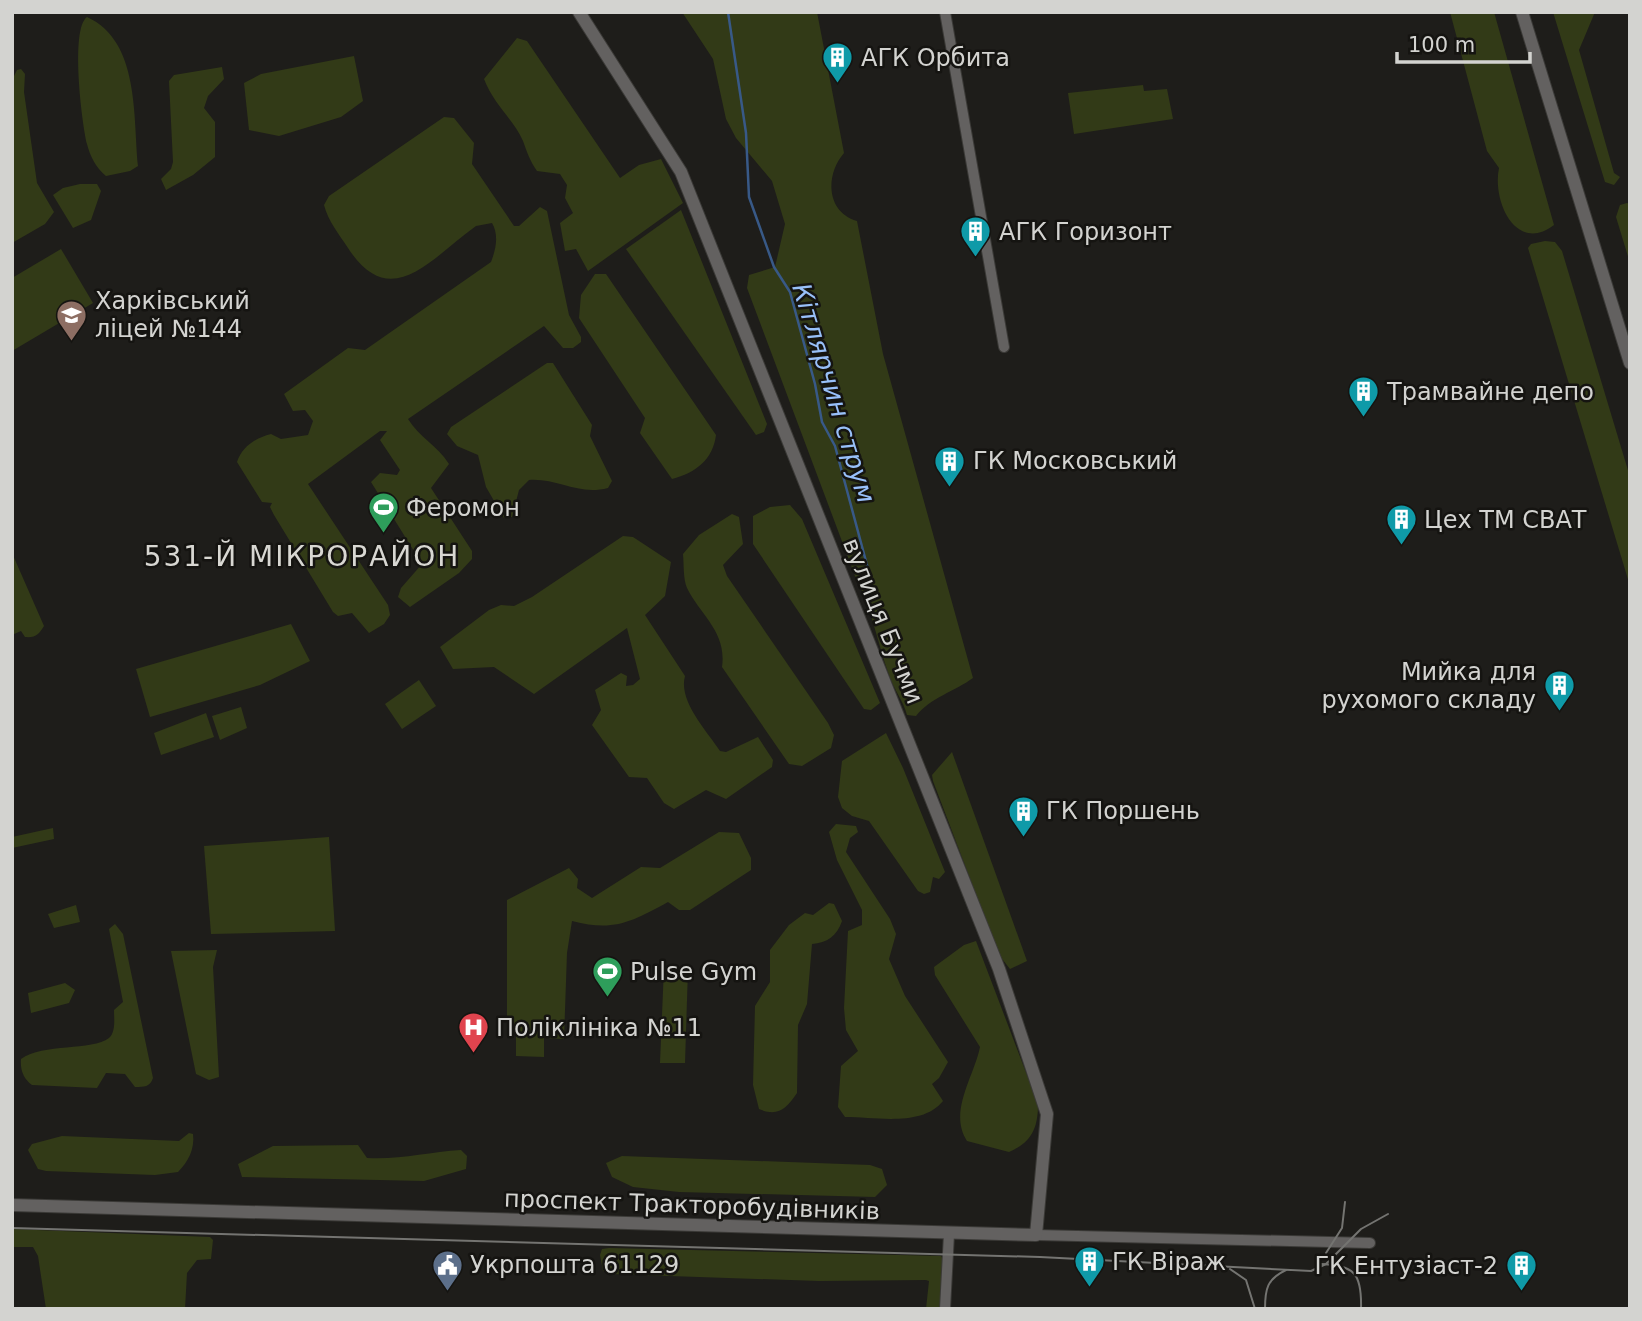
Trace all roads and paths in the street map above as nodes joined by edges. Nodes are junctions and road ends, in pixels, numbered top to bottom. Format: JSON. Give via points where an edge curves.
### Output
{"nodes":[{"id":1,"x":579,"y":12,"type":"edge"},
{"id":2,"x":945,"y":12,"type":"edge"},
{"id":3,"x":1522,"y":12,"type":"edge"},
{"id":4,"x":1004,"y":347,"type":"dead end"},
{"id":5,"x":1630,"y":363,"type":"edge"},
{"id":6,"x":12,"y":1205,"type":"edge"},
{"id":7,"x":949,"y":1234,"type":"junction"},
{"id":8,"x":1036,"y":1235,"type":"junction"},
{"id":9,"x":1370,"y":1243,"type":"dead end"},
{"id":10,"x":945,"y":1309,"type":"edge"}],
"edges":[{"from":1,"to":8,"type":"street","name":"вулиця Бучми","via":[[681,172],[999,969],[1047,1114]]},
{"from":2,"to":4,"type":"street"},
{"from":3,"to":5,"type":"street"},
{"from":6,"to":7,"type":"street","name":"проспект Тракторобудівників"},
{"from":7,"to":8,"type":"street","name":"проспект Тракторобудівників"},
{"from":7,"to":10,"type":"street"},
{"from":8,"to":9,"type":"street","name":"проспект Тракторобудівників"}]}
